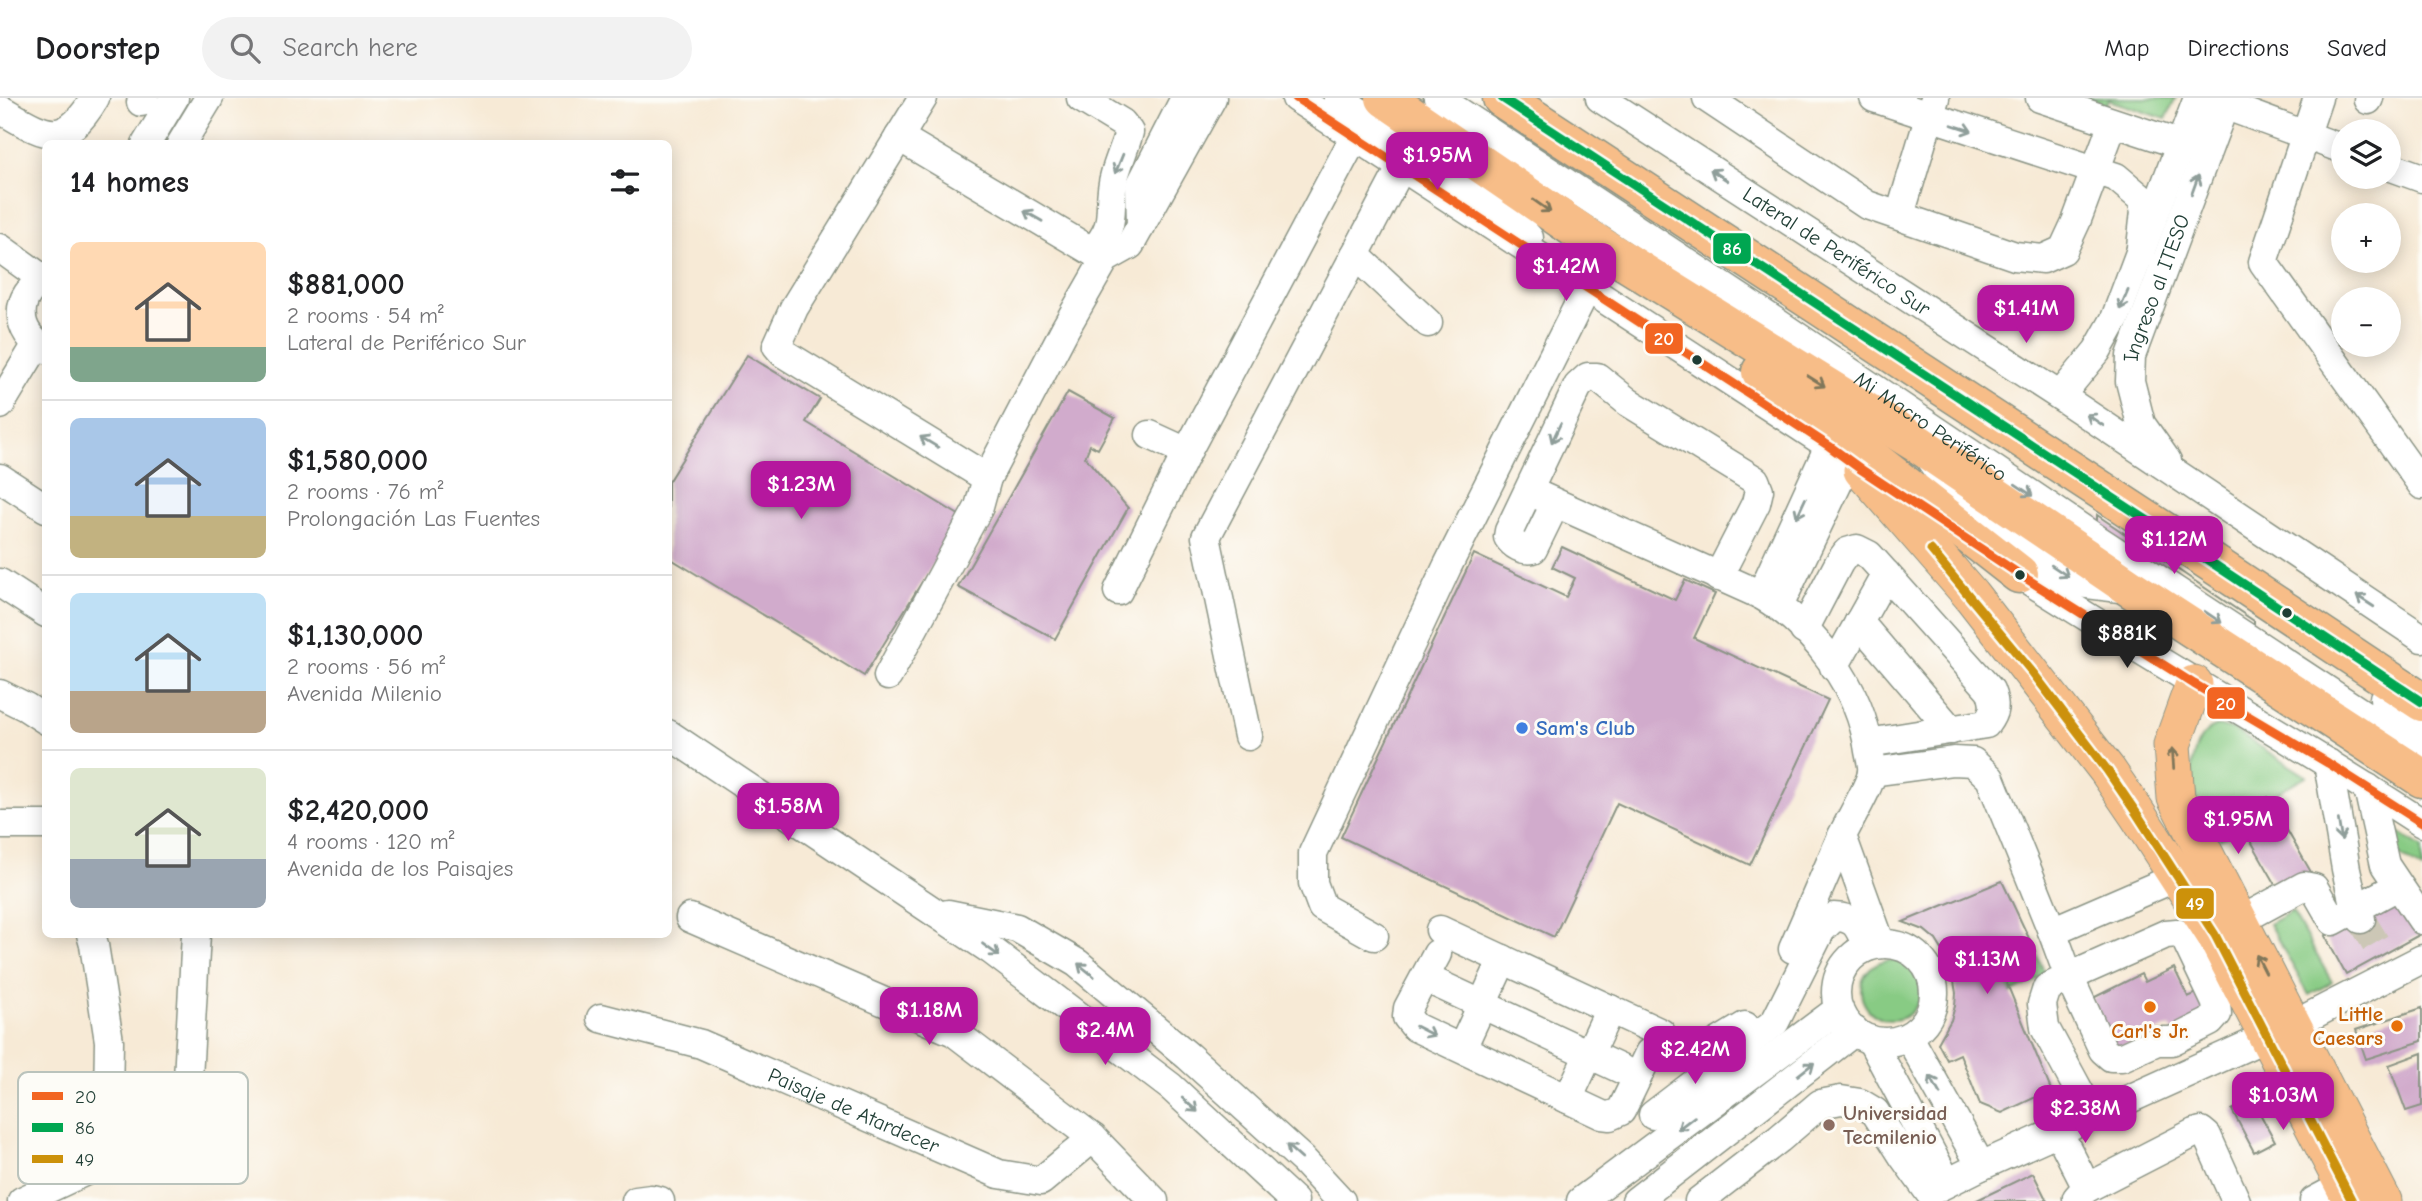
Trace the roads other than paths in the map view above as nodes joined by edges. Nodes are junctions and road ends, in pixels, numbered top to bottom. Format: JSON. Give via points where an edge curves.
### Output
{"nodes":[{"id":1,"x":95,"y":98,"type":"edge"},
{"id":2,"x":174,"y":98,"type":"edge"},
{"id":3,"x":209,"y":98,"type":"edge"},
{"id":4,"x":923,"y":98,"type":"edge"},
{"id":5,"x":1081,"y":98,"type":"edge"},
{"id":6,"x":1185,"y":98,"type":"edge"},
{"id":7,"x":1212,"y":98,"type":"edge"},
{"id":8,"x":1296,"y":98,"type":"edge"},
{"id":9,"x":1338,"y":98,"type":"edge"},
{"id":10,"x":1385,"y":98,"type":"edge"},
{"id":11,"x":1438,"y":98,"type":"edge"},
{"id":12,"x":1467,"y":98,"type":"edge"},
{"id":13,"x":1502,"y":98,"type":"edge"},
{"id":14,"x":1600,"y":98,"type":"edge"},
{"id":15,"x":1707,"y":98,"type":"edge"},
{"id":16,"x":1874,"y":98,"type":"edge"},
{"id":17,"x":2040,"y":98,"type":"edge"},
{"id":18,"x":2318,"y":98,"type":"edge"},
{"id":19,"x":2214,"y":100,"type":"edge"},
{"id":20,"x":1933,"y":108,"type":"edge"},
{"id":21,"x":0,"y":109,"type":"edge"},
{"id":22,"x":2113,"y":123,"type":"junction"},
{"id":23,"x":2306,"y":135,"type":"junction"},
{"id":24,"x":1356,"y":136,"type":"junction"},
{"id":25,"x":899,"y":137,"type":"junction"},
{"id":26,"x":148,"y":140,"type":"edge"},
{"id":27,"x":183,"y":140,"type":"edge"},
{"id":28,"x":2331,"y":144,"type":"edge"},
{"id":29,"x":2194,"y":149,"type":"junction"},
{"id":30,"x":1401,"y":168,"type":"junction"},
{"id":31,"x":2401,"y":170,"type":"edge"},
{"id":32,"x":2095,"y":171,"type":"junction"},
{"id":33,"x":2422,"y":178,"type":"edge"},
{"id":34,"x":1900,"y":215,"type":"junction"},
{"id":35,"x":1141,"y":228,"type":"junction"},
{"id":36,"x":1602,"y":247,"type":"junction"},
{"id":37,"x":0,"y":248,"type":"edge"},
{"id":38,"x":1098,"y":255,"type":"junction"},
{"id":39,"x":1355,"y":255,"type":"junction"},
{"id":40,"x":2140,"y":256,"type":"junction"},
{"id":41,"x":1554,"y":265,"type":"junction"},
{"id":42,"x":42,"y":278,"type":"edge"},
{"id":43,"x":42,"y":280,"type":"edge"},
{"id":44,"x":1587,"y":288,"type":"junction"},
{"id":45,"x":0,"y":291,"type":"edge"},
{"id":46,"x":21,"y":310,"type":"junction"},
{"id":47,"x":1428,"y":324,"type":"dead end"},
{"id":48,"x":41,"y":346,"type":"edge"},
{"id":49,"x":2060,"y":396,"type":"junction"},
{"id":50,"x":0,"y":405,"type":"edge"},
{"id":51,"x":1150,"y":435,"type":"dead end"},
{"id":52,"x":2127,"y":442,"type":"junction"},
{"id":53,"x":1187,"y":452,"type":"junction"},
{"id":54,"x":1846,"y":458,"type":"junction"},
{"id":55,"x":2176,"y":475,"type":"junction"},
{"id":56,"x":0,"y":478,"type":"edge"},
{"id":57,"x":987,"y":478,"type":"junction"},
{"id":58,"x":2422,"y":485,"type":"edge"},
{"id":59,"x":1529,"y":491,"type":"junction"},
{"id":60,"x":1555,"y":504,"type":"junction"},
{"id":61,"x":42,"y":505,"type":"edge"},
{"id":62,"x":2192,"y":548,"type":"junction"},
{"id":63,"x":1886,"y":574,"type":"junction"},
{"id":64,"x":2019,"y":574,"type":"junction"},
{"id":65,"x":2326,"y":575,"type":"junction"},
{"id":66,"x":1718,"y":576,"type":"junction"},
{"id":67,"x":0,"y":583,"type":"edge"},
{"id":68,"x":1118,"y":591,"type":"dead end"},
{"id":69,"x":1770,"y":601,"type":"junction"},
{"id":70,"x":42,"y":611,"type":"edge"},
{"id":71,"x":1859,"y":622,"type":"junction"},
{"id":72,"x":2419,"y":627,"type":"edge"},
{"id":73,"x":1804,"y":630,"type":"junction"},
{"id":74,"x":1834,"y":667,"type":"junction"},
{"id":75,"x":888,"y":676,"type":"dead end"},
{"id":76,"x":2422,"y":678,"type":"edge"},
{"id":77,"x":2194,"y":684,"type":"junction"},
{"id":78,"x":0,"y":694,"type":"edge"},
{"id":79,"x":2422,"y":702,"type":"edge"},
{"id":80,"x":42,"y":717,"type":"edge"},
{"id":81,"x":2422,"y":724,"type":"edge"},
{"id":82,"x":1951,"y":730,"type":"junction"},
{"id":83,"x":1248,"y":736,"type":"dead end"},
{"id":84,"x":672,"y":737,"type":"edge"},
{"id":85,"x":1868,"y":743,"type":"junction"},
{"id":86,"x":2422,"y":753,"type":"edge"},
{"id":87,"x":2328,"y":763,"type":"junction"},
{"id":88,"x":1872,"y":772,"type":"junction"},
{"id":89,"x":2422,"y":778,"type":"edge"},
{"id":90,"x":2368,"y":788,"type":"junction"},
{"id":91,"x":2422,"y":824,"type":"edge"},
{"id":92,"x":0,"y":825,"type":"edge"},
{"id":93,"x":42,"y":825,"type":"edge"},
{"id":94,"x":1842,"y":836,"type":"junction"},
{"id":95,"x":2177,"y":877,"type":"junction"},
{"id":96,"x":2398,"y":886,"type":"junction"},
{"id":97,"x":935,"y":911,"type":"junction"},
{"id":98,"x":2358,"y":914,"type":"junction"},
{"id":99,"x":690,"y":918,"type":"dead end"},
{"id":100,"x":2422,"y":920,"type":"edge"},
{"id":101,"x":2227,"y":928,"type":"junction"},
{"id":102,"x":2052,"y":931,"type":"junction"},
{"id":103,"x":1374,"y":936,"type":"dead end"},
{"id":104,"x":92,"y":938,"type":"edge"},
{"id":105,"x":196,"y":938,"type":"edge"},
{"id":106,"x":1874,"y":946,"type":"junction"},
{"id":107,"x":1503,"y":959,"type":"junction"},
{"id":108,"x":2422,"y":960,"type":"edge"},
{"id":109,"x":2069,"y":977,"type":"junction"},
{"id":110,"x":1436,"y":983,"type":"dead end"},
{"id":111,"x":1482,"y":1004,"type":"junction"},
{"id":112,"x":1610,"y":1009,"type":"junction"},
{"id":113,"x":601,"y":1018,"type":"dead end"},
{"id":114,"x":1769,"y":1019,"type":"junction"},
{"id":115,"x":1855,"y":1027,"type":"junction"},
{"id":116,"x":2279,"y":1031,"type":"junction"},
{"id":117,"x":1909,"y":1037,"type":"junction"},
{"id":118,"x":1662,"y":1044,"type":"junction"},
{"id":119,"x":1462,"y":1048,"type":"junction"},
{"id":120,"x":1589,"y":1054,"type":"junction"},
{"id":121,"x":1623,"y":1070,"type":"dead end"},
{"id":122,"x":108,"y":1072,"type":"edge"},
{"id":123,"x":188,"y":1072,"type":"edge"},
{"id":124,"x":1568,"y":1099,"type":"junction"},
{"id":125,"x":1653,"y":1115,"type":"dead end"},
{"id":126,"x":2092,"y":1115,"type":"junction"},
{"id":127,"x":2058,"y":1131,"type":"junction"},
{"id":128,"x":1093,"y":1138,"type":"junction"},
{"id":129,"x":1981,"y":1166,"type":"junction"},
{"id":130,"x":58,"y":1184,"type":"edge"},
{"id":131,"x":1936,"y":1192,"type":"edge"},
{"id":132,"x":2082,"y":1194,"type":"edge"},
{"id":133,"x":2336,"y":1196,"type":"edge"},
{"id":134,"x":22,"y":1201,"type":"edge"},
{"id":135,"x":636,"y":1201,"type":"edge"},
{"id":136,"x":660,"y":1201,"type":"edge"},
{"id":137,"x":1154,"y":1201,"type":"edge"},
{"id":138,"x":1294,"y":1201,"type":"edge"},
{"id":139,"x":1341,"y":1201,"type":"edge"},
{"id":140,"x":1581,"y":1201,"type":"edge"},
{"id":141,"x":1636,"y":1201,"type":"edge"},
{"id":142,"x":1699,"y":1201,"type":"edge"},
{"id":143,"x":2236,"y":1201,"type":"edge"},
{"id":144,"x":2383,"y":1201,"type":"edge"}],
"edges":[{"from":1,"to":21,"type":"street","via":[[78,124],[59,133],[38,131]]},
{"from":2,"to":26,"type":"street"},
{"from":3,"to":27,"type":"street"},
{"from":4,"to":25,"type":"street"},
{"from":5,"to":38,"type":"street","one_way":true,"via":[[1129,132],[1111,191],[1108,231]]},
{"from":6,"to":35,"type":"street","via":[[1140,186]]},
{"from":7,"to":35,"type":"street"},
{"from":8,"to":24,"type":"street"},
{"from":9,"to":41,"type":"street","via":[[1496,201]]},
{"from":10,"to":36,"type":"highway","one_way":true},
{"from":11,"to":86,"type":"street","name":"Mi Macro Periférico","one_way":true},
{"from":12,"to":81,"type":"street","name":"Mi Macro Periférico","via":[[1761,292],[1861,347]]},
{"from":13,"to":62,"type":"highway"},
{"from":49,"to":14,"type":"street","name":"Lateral de Periférico Sur","one_way":true},
{"from":15,"to":34,"type":"street","via":[[1867,205]]},
{"from":16,"to":20,"type":"street"},
{"from":17,"to":22,"type":"street"},
{"from":18,"to":23,"type":"street"},
{"from":19,"to":23,"type":"street"},
{"from":19,"to":29,"type":"street","name":"Ingreso al ITESO"},
{"from":20,"to":32,"type":"street","one_way":true},
{"from":20,"to":34,"type":"street"},
{"from":22,"to":29,"type":"street"},
{"from":22,"to":32,"type":"street"},
{"from":23,"to":28,"type":"street"},
{"from":23,"to":58,"type":"street","via":[[2263,262]]},
{"from":24,"to":30,"type":"street"},
{"from":24,"to":53,"type":"street"},
{"from":38,"to":25,"type":"street","one_way":true},
{"from":57,"to":25,"type":"street","one_way":true,"via":[[783,353],[777,345],[794,308]]},
{"from":29,"to":40,"type":"street","name":"Ingreso al ITESO"},
{"from":55,"to":29,"type":"street","name":"Ingreso al ITESO","one_way":true,"via":[[2141,424],[2130,381],[2131,356]]},
{"from":30,"to":39,"type":"street"},
{"from":30,"to":41,"type":"street"},
{"from":31,"to":33,"type":"street"},
{"from":32,"to":34,"type":"street","via":[[2063,250],[2043,259],[2015,256]]},
{"from":32,"to":40,"type":"street","via":[[2116,177],[2141,199],[2145,211]]},
{"from":35,"to":38,"type":"street","via":[[1130,246]]},
{"from":36,"to":64,"type":"highway"},
{"from":36,"to":89,"type":"highway","one_way":true,"via":[[1920,446]]},
{"from":37,"to":42,"type":"street"},
{"from":38,"to":57,"type":"street"},
{"from":39,"to":47,"type":"street"},
{"from":39,"to":83,"type":"street","via":[[1206,537]]},
{"from":40,"to":49,"type":"street","name":"Ingreso al ITESO","one_way":true,"via":[[2116,320]]},
{"from":41,"to":44,"type":"street"},
{"from":43,"to":46,"type":"street","via":[[32,286]]},
{"from":44,"to":54,"type":"street"},
{"from":44,"to":103,"type":"street","via":[[1447,566],[1313,853],[1312,883],[1322,907]]},
{"from":45,"to":46,"type":"street"},
{"from":46,"to":48,"type":"street","via":[[28,335]]},
{"from":48,"to":50,"type":"street"},
{"from":52,"to":49,"type":"street","name":"Lateral de Periférico Sur","one_way":true},
{"from":51,"to":53,"type":"street"},
{"from":52,"to":55,"type":"street","name":"Lateral de Periférico Sur"},
{"from":52,"to":65,"type":"street","via":[[2169,493],[2265,555]]},
{"from":53,"to":68,"type":"street"},
{"from":54,"to":64,"type":"street"},
{"from":54,"to":69,"type":"street"},
{"from":54,"to":95,"type":"main road","via":[[1971,596],[2033,673],[2107,770]]},
{"from":55,"to":65,"type":"street","name":"Lateral de Periférico Sur"},
{"from":56,"to":61,"type":"street"},
{"from":57,"to":75,"type":"street","via":[[979,508]]},
{"from":59,"to":60,"type":"street"},
{"from":59,"to":60,"type":"street","via":[[1509,531],[1512,543],[1533,549]]},
{"from":66,"to":59,"type":"street","one_way":true,"via":[[1756,503],[1759,490],[1755,480],[1628,402],[1597,377],[1588,377],[1578,386]]},
{"from":60,"to":66,"type":"street"},
{"from":62,"to":76,"type":"highway"},
{"from":62,"to":79,"type":"highway"},
{"from":63,"to":71,"type":"street"},
{"from":63,"to":73,"type":"street","via":[[1869,555],[1857,549],[1847,552]]},
{"from":63,"to":82,"type":"street","via":[[1990,691],[1995,703],[1986,724]]},
{"from":64,"to":77,"type":"street","one_way":true},
{"from":72,"to":65,"type":"street","name":"Lateral de Periférico Sur","one_way":true},
{"from":66,"to":69,"type":"street"},
{"from":67,"to":70,"type":"street"},
{"from":69,"to":73,"type":"street"},
{"from":71,"to":74,"type":"street"},
{"from":71,"to":82,"type":"street"},
{"from":73,"to":74,"type":"street"},
{"from":74,"to":85,"type":"street","via":[[1846,684]]},
{"from":77,"to":87,"type":"street"},
{"from":101,"to":77,"type":"main road","one_way":true,"via":[[2176,798],[2172,744]]},
{"from":78,"to":80,"type":"street"},
{"from":82,"to":85,"type":"street"},
{"from":84,"to":97,"type":"street"},
{"from":85,"to":88,"type":"street"},
{"from":87,"to":90,"type":"street"},
{"from":87,"to":98,"type":"street","one_way":true},
{"from":88,"to":94,"type":"street"},
{"from":88,"to":102,"type":"street","via":[[1973,762],[1990,778]]},
{"from":90,"to":91,"type":"street"},
{"from":90,"to":96,"type":"street","via":[[2385,865]]},
{"from":92,"to":93,"type":"street"},
{"from":94,"to":106,"type":"street"},
{"from":94,"to":114,"type":"street"},
{"from":95,"to":101,"type":"main road"},
{"from":95,"to":102,"type":"street"},
{"from":96,"to":98,"type":"street"},
{"from":96,"to":100,"type":"street"},
{"from":97,"to":138,"type":"street","one_way":true,"via":[[1171,1087]]},
{"from":139,"to":97,"type":"street","one_way":true,"via":[[1303,1160],[1188,1056],[1077,963],[1017,928]]},
{"from":98,"to":101,"type":"street","via":[[2333,921],[2314,888],[2304,886]]},
{"from":99,"to":128,"type":"street","via":[[954,1032]]},
{"from":101,"to":116,"type":"main road"},
{"from":102,"to":109,"type":"street"},
{"from":104,"to":122,"type":"street","via":[[109,1041]]},
{"from":105,"to":123,"type":"street"},
{"from":106,"to":114,"type":"street","via":[[1847,917],[1834,917],[1821,930]]},
{"from":106,"to":115,"type":"street","via":[[1849,960],[1838,980],[1836,995]]},
{"from":106,"to":117,"type":"street","via":[[1898,946],[1914,953],[1933,980],[1930,1014]]},
{"from":107,"to":111,"type":"street"},
{"from":107,"to":112,"type":"street"},
{"from":107,"to":119,"type":"street","one_way":true,"via":[[1438,942],[1407,1017],[1415,1027]]},
{"from":108,"to":116,"type":"street","via":[[2388,963]]},
{"from":109,"to":109,"type":"street","via":[[2103,1050],[2111,1057],[2122,1057],[2157,1041],[2172,1041],[2217,1014],[2211,992],[2185,938],[2178,933],[2166,934]]},
{"from":109,"to":126,"type":"street","via":[[2047,988],[2042,1004],[2045,1028]]},
{"from":110,"to":111,"type":"street"},
{"from":111,"to":119,"type":"street"},
{"from":111,"to":120,"type":"street"},
{"from":112,"to":118,"type":"street"},
{"from":112,"to":120,"type":"street"},
{"from":113,"to":128,"type":"street","name":"Paisaje de Atardecer","via":[[701,1044],[999,1174],[1041,1181]]},
{"from":114,"to":118,"type":"street","via":[[1702,1052]]},
{"from":114,"to":125,"type":"street"},
{"from":115,"to":117,"type":"street","via":[[1889,1042]]},
{"from":115,"to":131,"type":"street"},
{"from":115,"to":140,"type":"street","one_way":true},
{"from":141,"to":115,"type":"street","one_way":true},
{"from":116,"to":126,"type":"street"},
{"from":116,"to":133,"type":"main road"},
{"from":116,"to":144,"type":"main road"},
{"from":129,"to":117,"type":"street","one_way":true},
{"from":118,"to":124,"type":"street","via":[[1620,1111],[1602,1115]]},
{"from":119,"to":124,"type":"street"},
{"from":120,"to":121,"type":"street"},
{"from":120,"to":124,"type":"street"},
{"from":126,"to":127,"type":"street"},
{"from":127,"to":129,"type":"street"},
{"from":127,"to":132,"type":"street"},
{"from":128,"to":137,"type":"street"},
{"from":129,"to":131,"type":"street"},
{"from":130,"to":134,"type":"street"},
{"from":131,"to":142,"type":"street","via":[[1903,1156],[1875,1112],[1841,1100],[1820,1104]]},
{"from":132,"to":143,"type":"street","via":[[2201,1132],[2207,1136]]},
{"from":135,"to":136,"type":"street"}]}
